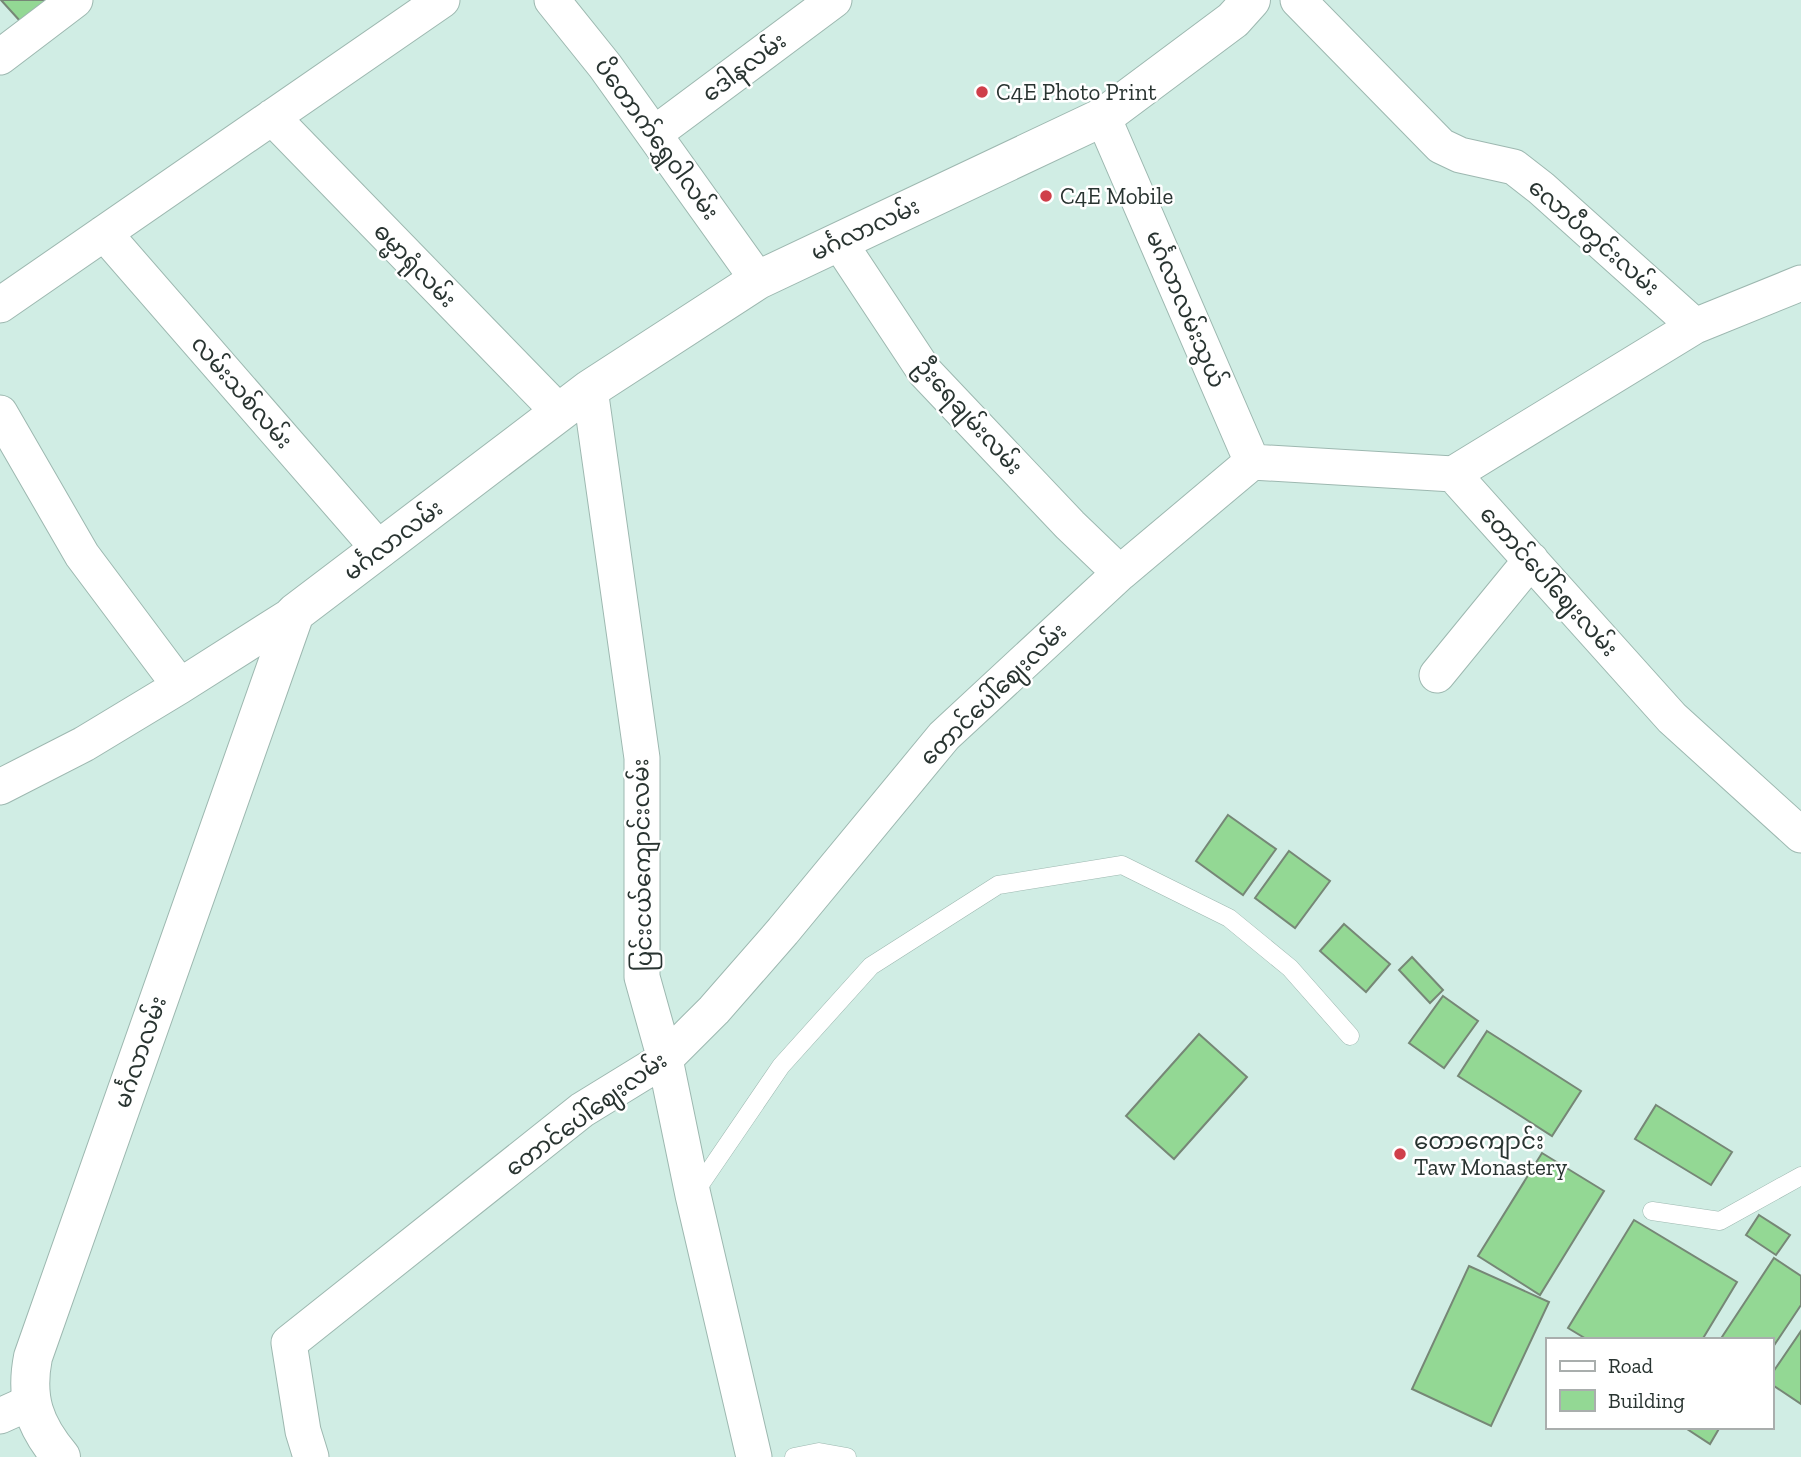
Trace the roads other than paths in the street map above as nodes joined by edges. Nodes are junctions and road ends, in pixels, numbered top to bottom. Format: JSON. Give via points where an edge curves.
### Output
{"nodes":[{"id":1,"x":75,"y":0,"type":"edge"},
{"id":2,"x":442,"y":0,"type":"edge"},
{"id":3,"x":552,"y":0,"type":"edge"},
{"id":4,"x":834,"y":0,"type":"edge"},
{"id":5,"x":1251,"y":0,"type":"edge"},
{"id":6,"x":1298,"y":0,"type":"edge"},
{"id":7,"x":0,"y":57,"type":"edge"},
{"id":8,"x":271,"y":117,"type":"junction"},
{"id":9,"x":1103,"y":117,"type":"junction"},
{"id":10,"x":654,"y":134,"type":"junction"},
{"id":11,"x":104,"y":233,"type":"junction"},
{"id":12,"x":839,"y":242,"type":"junction"},
{"id":13,"x":758,"y":280,"type":"junction"},
{"id":14,"x":1801,"y":283,"type":"edge"},
{"id":15,"x":0,"y":304,"type":"edge"},
{"id":16,"x":1695,"y":326,"type":"junction"},
{"id":17,"x":590,"y":389,"type":"junction"},
{"id":18,"x":559,"y":412,"type":"junction"},
{"id":19,"x":0,"y":413,"type":"edge"},
{"id":20,"x":1252,"y":462,"type":"junction"},
{"id":21,"x":1453,"y":474,"type":"junction"},
{"id":22,"x":380,"y":550,"type":"junction"},
{"id":23,"x":1531,"y":560,"type":"junction"},
{"id":24,"x":1120,"y":573,"type":"junction"},
{"id":25,"x":295,"y":612,"type":"junction"},
{"id":26,"x":1437,"y":675,"type":"dead end"},
{"id":27,"x":180,"y":686,"type":"junction"},
{"id":28,"x":0,"y":787,"type":"edge"},
{"id":29,"x":1801,"y":835,"type":"edge"},
{"id":30,"x":1350,"y":1036,"type":"dead end"},
{"id":31,"x":665,"y":1059,"type":"junction"},
{"id":32,"x":1801,"y":1176,"type":"edge"},
{"id":33,"x":693,"y":1195,"type":"junction"},
{"id":34,"x":1652,"y":1211,"type":"dead end"},
{"id":35,"x":15,"y":1409,"type":"edge"},
{"id":36,"x":307,"y":1444,"type":"edge"},
{"id":37,"x":61,"y":1457,"type":"edge"},
{"id":38,"x":754,"y":1457,"type":"edge"},
{"id":39,"x":794,"y":1457,"type":"edge"},
{"id":40,"x":848,"y":1457,"type":"edge"}],
"edges":[{"from":1,"to":7,"type":"street"},
{"from":2,"to":8,"type":"street"},
{"from":3,"to":10,"type":"street","name":"ပိတောက်ရွှေဝါလမ်း"},
{"from":4,"to":10,"type":"street","name":"ဒေါနလမ်း"},
{"from":5,"to":9,"type":"street","name":"မင်္ဂလာလမ်း","via":[[1233,20]]},
{"from":6,"to":16,"type":"street","name":"လောပီတွင်းလမ်း","via":[[1441,146],[1477,160],[1514,167]]},
{"from":8,"to":11,"type":"street"},
{"from":8,"to":18,"type":"street","name":"ဓမ္မာရုံလမ်း"},
{"from":9,"to":12,"type":"street","name":"မင်္ဂလာလမ်း"},
{"from":9,"to":20,"type":"street","name":"မင်္ဂလာလမ်းသွယ်"},
{"from":10,"to":13,"type":"street","name":"ပိတောက်ရွှေဝါလမ်း"},
{"from":11,"to":15,"type":"street"},
{"from":11,"to":22,"type":"street","name":"လမ်းသစ်လမ်း"},
{"from":12,"to":13,"type":"street","name":"မင်္ဂလာလမ်း"},
{"from":12,"to":24,"type":"street","name":"ဦးရေချမ်းလမ်း","via":[[925,372]]},
{"from":13,"to":17,"type":"street","name":"မင်္ဂလာလမ်း"},
{"from":14,"to":16,"type":"street"},
{"from":16,"to":21,"type":"street"},
{"from":17,"to":18,"type":"street","name":"မင်္ဂလာလမ်း"},
{"from":17,"to":31,"type":"street","name":"ပြင်းငယ်ကျောင်းလမ်း","via":[[642,758],[642,977]]},
{"from":18,"to":22,"type":"street","name":"မင်္ဂလာလမ်း"},
{"from":19,"to":27,"type":"street","via":[[82,555]]},
{"from":20,"to":21,"type":"street"},
{"from":20,"to":24,"type":"street","name":"တောင်ပေါ်ဈေးလမ်း"},
{"from":21,"to":23,"type":"street","name":"တောင်ပေါ်ဈေးလမ်း"},
{"from":22,"to":25,"type":"street","name":"မင်္ဂလာလမ်း"},
{"from":23,"to":26,"type":"street"},
{"from":23,"to":29,"type":"street","name":"တောင်ပေါ်ဈေးလမ်း","via":[[1672,718]]},
{"from":24,"to":31,"type":"street","name":"တောင်ပေါ်ဈေးလမ်း","via":[[944,736],[783,931]]},
{"from":25,"to":27,"type":"street"},
{"from":25,"to":35,"type":"street","name":"မင်္ဂလာလမ်း"},
{"from":27,"to":28,"type":"street","via":[[84,744]]},
{"from":30,"to":33,"type":"lane","via":[[1290,968],[1229,918],[1122,865],[998,885],[871,966],[781,1066]]},
{"from":31,"to":33,"type":"street","name":"ပြင်းငယ်ကျောင်းလမ်း"},
{"from":31,"to":36,"type":"street","name":"တောင်ပေါ်ဈေးလမ်း","via":[[583,1110],[289,1343]]},
{"from":32,"to":34,"type":"lane","via":[[1720,1221]]},
{"from":33,"to":38,"type":"street","name":"ပြင်းငယ်ကျောင်းလမ်း"},
{"from":35,"to":37,"type":"street","name":"မင်္ဂလာလမ်း","via":[[38,1424]]},
{"from":39,"to":40,"type":"lane","via":[[820,1452]]}]}
